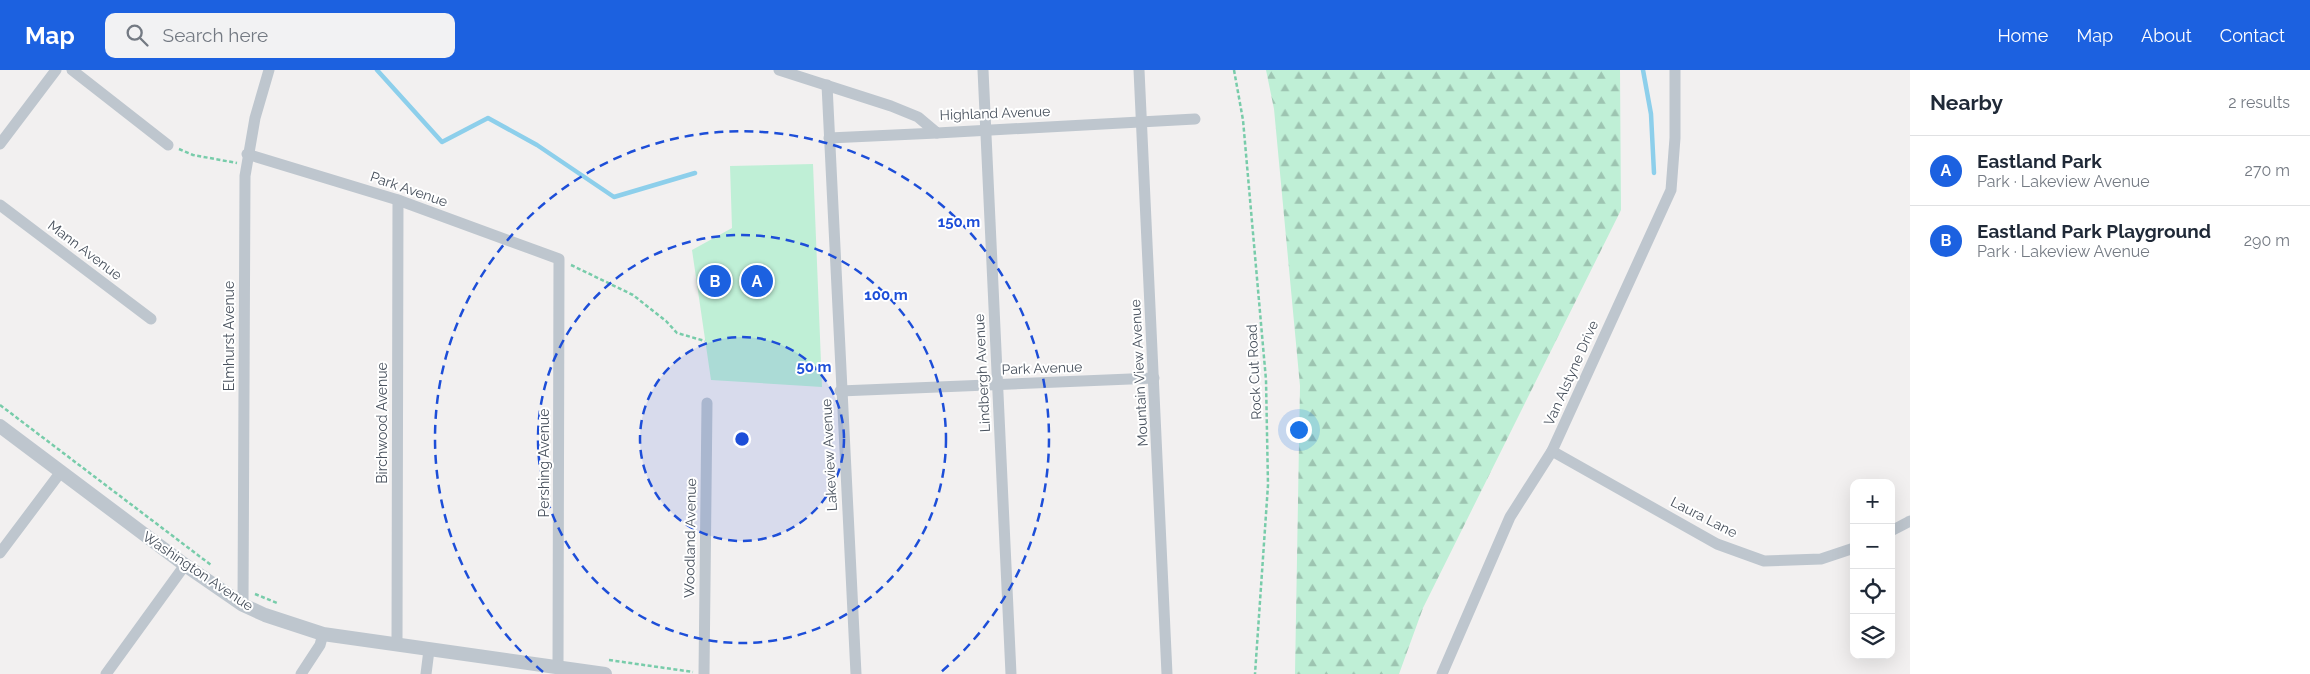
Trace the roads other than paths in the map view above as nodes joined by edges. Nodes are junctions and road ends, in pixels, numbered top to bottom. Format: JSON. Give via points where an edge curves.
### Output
{"nodes":[{"id":1,"x":56,"y":70,"type":"edge"},
{"id":2,"x":72,"y":70,"type":"edge"},
{"id":3,"x":269,"y":70,"type":"edge"},
{"id":4,"x":779,"y":70,"type":"edge"},
{"id":5,"x":983,"y":70,"type":"edge"},
{"id":6,"x":1140,"y":70,"type":"edge"},
{"id":7,"x":1675,"y":70,"type":"edge"},
{"id":8,"x":827,"y":85,"type":"junction"},
{"id":9,"x":1195,"y":119,"type":"dead end"},
{"id":10,"x":1142,"y":122,"type":"junction"},
{"id":11,"x":986,"y":129,"type":"junction"},
{"id":12,"x":937,"y":133,"type":"junction"},
{"id":13,"x":829,"y":138,"type":"junction"},
{"id":14,"x":0,"y":144,"type":"edge"},
{"id":15,"x":168,"y":145,"type":"road end"},
{"id":16,"x":247,"y":160,"type":"junction"},
{"id":17,"x":398,"y":200,"type":"junction"},
{"id":18,"x":0,"y":205,"type":"edge"},
{"id":19,"x":559,"y":259,"type":"joint"},
{"id":20,"x":151,"y":319,"type":"dead end"},
{"id":21,"x":1154,"y":378,"type":"junction"},
{"id":22,"x":997,"y":384,"type":"junction"},
{"id":23,"x":840,"y":391,"type":"junction"},
{"id":24,"x":707,"y":403,"type":"dead end"},
{"id":25,"x":0,"y":426,"type":"edge"},
{"id":26,"x":1552,"y":451,"type":"junction"},
{"id":27,"x":60,"y":473,"type":"junction"},
{"id":28,"x":1910,"y":521,"type":"edge"},
{"id":29,"x":1895,"y":529,"type":"edge"},
{"id":30,"x":1850,"y":549,"type":"edge"},
{"id":31,"x":0,"y":552,"type":"edge"},
{"id":32,"x":185,"y":565,"type":"junction"},
{"id":33,"x":243,"y":604,"type":"junction"},
{"id":34,"x":323,"y":634,"type":"junction"},
{"id":35,"x":397,"y":645,"type":"junction"},
{"id":36,"x":429,"y":650,"type":"junction"},
{"id":37,"x":558,"y":667,"type":"junction"},
{"id":38,"x":586,"y":673,"type":"edge"},
{"id":39,"x":106,"y":674,"type":"edge"},
{"id":40,"x":301,"y":674,"type":"edge"},
{"id":41,"x":426,"y":674,"type":"edge"},
{"id":42,"x":605,"y":674,"type":"edge"},
{"id":43,"x":704,"y":674,"type":"edge"},
{"id":44,"x":856,"y":674,"type":"edge"},
{"id":45,"x":1011,"y":674,"type":"edge"},
{"id":46,"x":1168,"y":674,"type":"edge"},
{"id":47,"x":1442,"y":674,"type":"edge"}],
"edges":[{"from":1,"to":14,"type":"street"},
{"from":2,"to":15,"type":"street"},
{"from":3,"to":16,"type":"street","name":"Elmhurst Avenue"},
{"from":4,"to":8,"type":"street","name":"Highland Avenue"},
{"from":5,"to":11,"type":"street","name":"Lindbergh Avenue"},
{"from":6,"to":10,"type":"street","name":"Mountain View Avenue"},
{"from":7,"to":26,"type":"street","name":"Van Alstyne Drive","via":[[1671,190]]},
{"from":8,"to":12,"type":"street","name":"Highland Avenue","via":[[918,117]]},
{"from":8,"to":13,"type":"street","name":"Lakeview Avenue"},
{"from":9,"to":10,"type":"street","name":"Highland Avenue"},
{"from":10,"to":11,"type":"street","name":"Highland Avenue"},
{"from":10,"to":21,"type":"street","name":"Mountain View Avenue"},
{"from":11,"to":12,"type":"street","name":"Highland Avenue"},
{"from":11,"to":22,"type":"street","name":"Lindbergh Avenue"},
{"from":12,"to":13,"type":"street"},
{"from":13,"to":23,"type":"street","name":"Lakeview Avenue"},
{"from":16,"to":17,"type":"street","name":"Park Avenue"},
{"from":16,"to":33,"type":"street","name":"Elmhurst Avenue"},
{"from":17,"to":19,"type":"street","name":"Park Avenue"},
{"from":17,"to":35,"type":"street","name":"Birchwood Avenue"},
{"from":18,"to":20,"type":"street","name":"Mann Avenue"},
{"from":19,"to":37,"type":"street","name":"Pershing Avenue"},
{"from":21,"to":22,"type":"street","name":"Park Avenue"},
{"from":21,"to":46,"type":"street","name":"Mountain View Avenue"},
{"from":22,"to":23,"type":"street","name":"Park Avenue"},
{"from":22,"to":45,"type":"street","name":"Lindbergh Avenue"},
{"from":23,"to":44,"type":"street","name":"Lakeview Avenue"},
{"from":24,"to":43,"type":"street","name":"Woodland Avenue"},
{"from":25,"to":27,"type":"street","name":"Washington Avenue"},
{"from":26,"to":30,"type":"street","name":"Laura Lane","via":[[1717,544],[1764,560],[1821,559]]},
{"from":26,"to":47,"type":"street","name":"Van Alstyne Drive","via":[[1510,517]]},
{"from":27,"to":31,"type":"street"},
{"from":27,"to":32,"type":"street","name":"Washington Avenue"},
{"from":28,"to":29,"type":"street"},
{"from":32,"to":33,"type":"street","name":"Washington Avenue"},
{"from":32,"to":39,"type":"street"},
{"from":33,"to":34,"type":"street","name":"Washington Avenue","via":[[265,615]]},
{"from":34,"to":35,"type":"street","name":"Washington Avenue"},
{"from":34,"to":40,"type":"street"},
{"from":35,"to":36,"type":"street","name":"Washington Avenue"},
{"from":36,"to":37,"type":"street","name":"Washington Avenue"},
{"from":36,"to":41,"type":"street"},
{"from":37,"to":38,"type":"street","name":"Washington Avenue"},
{"from":38,"to":42,"type":"street","name":"Washington Avenue"}]}
